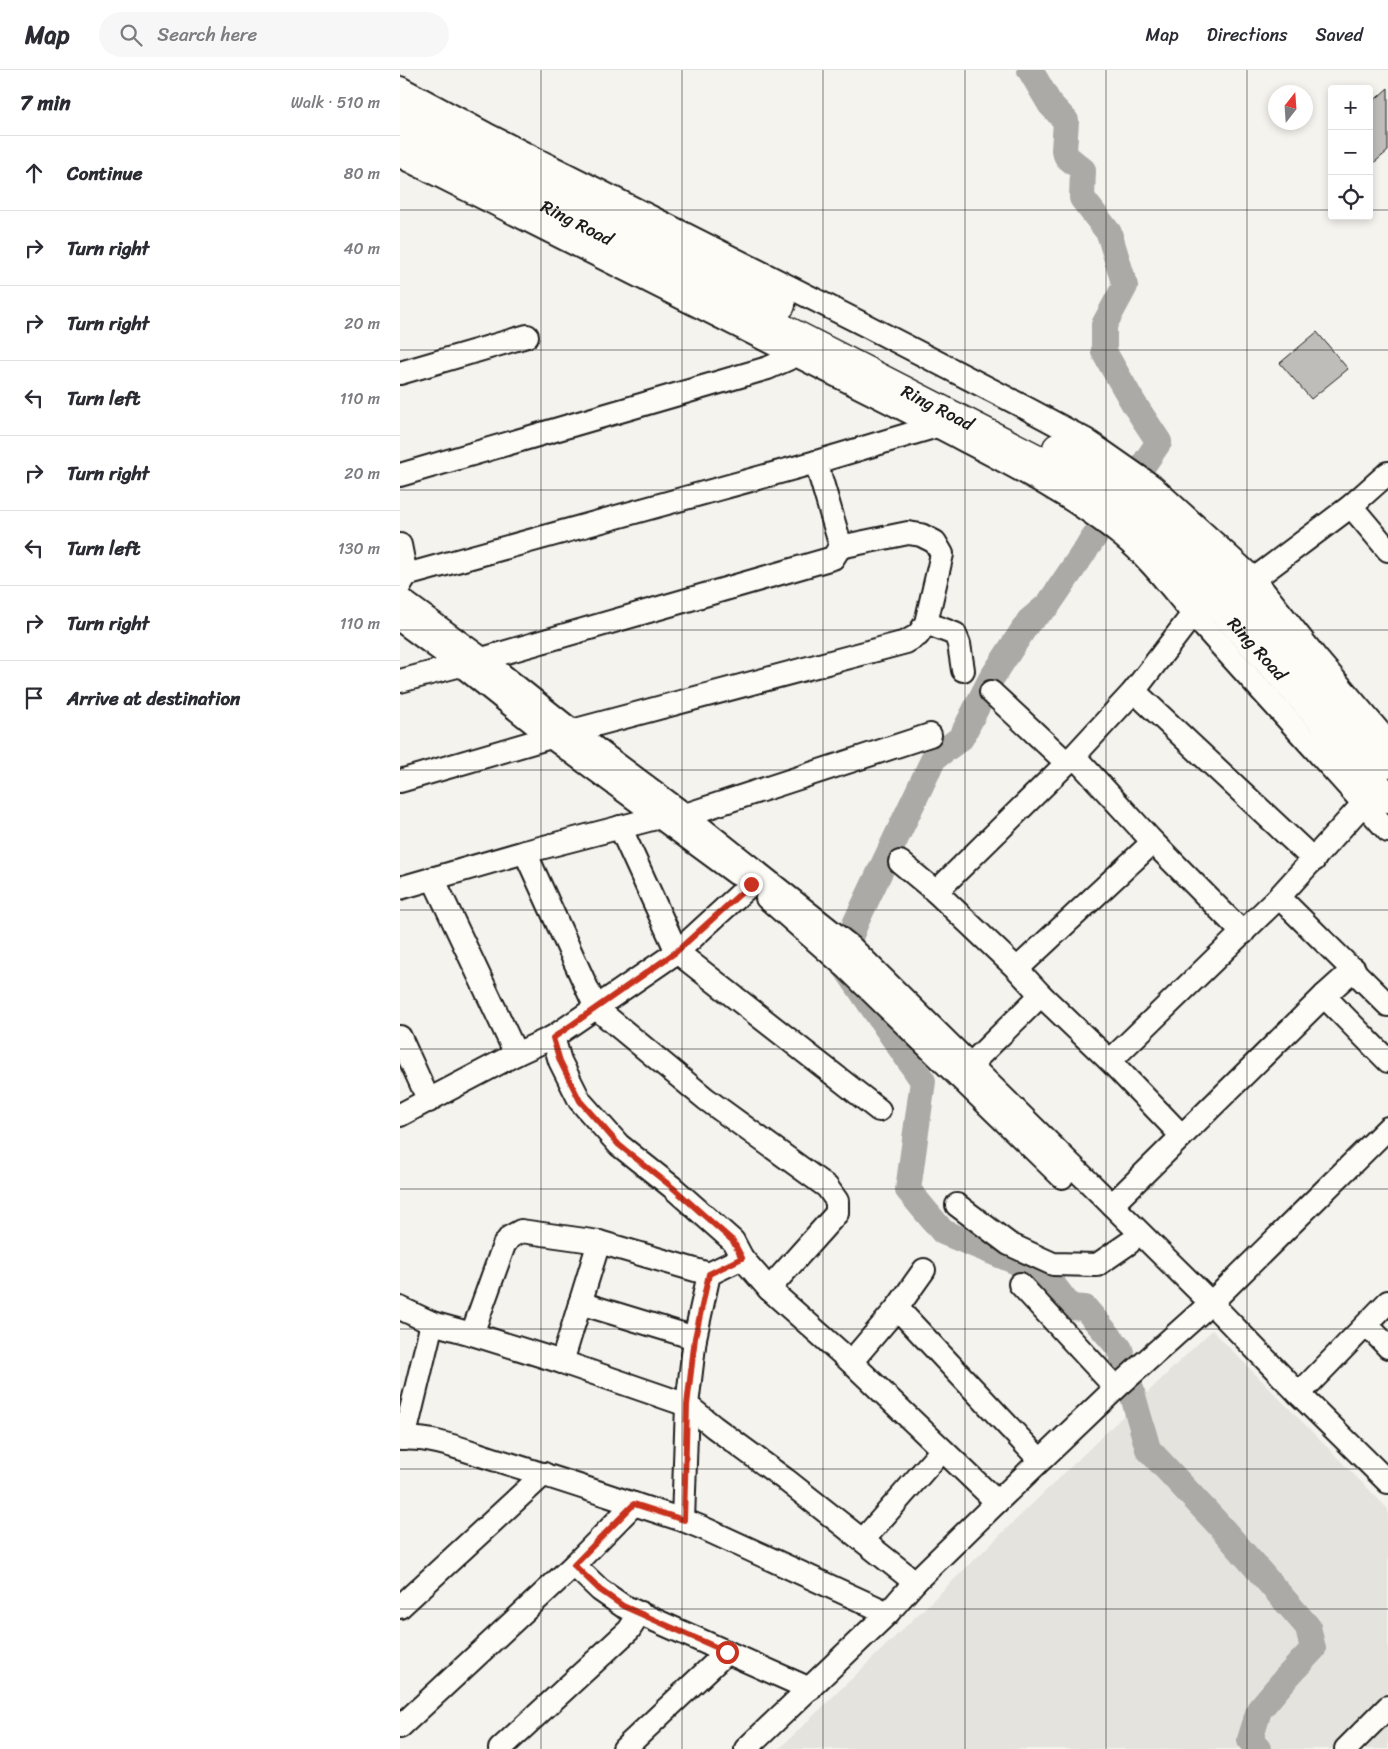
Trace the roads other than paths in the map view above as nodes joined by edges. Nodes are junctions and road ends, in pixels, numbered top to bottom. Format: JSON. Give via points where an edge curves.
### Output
{"nodes":[{"id":1,"x":400,"y":88,"type":"edge"},
{"id":2,"x":400,"y":109,"type":"edge"},
{"id":3,"x":400,"y":132,"type":"edge"},
{"id":4,"x":400,"y":156,"type":"edge"},
{"id":5,"x":527,"y":336,"type":"dead end"},
{"id":6,"x":797,"y":356,"type":"junction"},
{"id":7,"x":400,"y":373,"type":"edge"},
{"id":8,"x":937,"y":426,"type":"junction"},
{"id":9,"x":816,"y":462,"type":"junction"},
{"id":10,"x":1388,"y":473,"type":"edge"},
{"id":11,"x":400,"y":475,"type":"edge"},
{"id":12,"x":1087,"y":476,"type":"junction"},
{"id":13,"x":1351,"y":506,"type":"junction"},
{"id":14,"x":1137,"y":511,"type":"junction"},
{"id":15,"x":400,"y":545,"type":"edge"},
{"id":16,"x":840,"y":547,"type":"junction"},
{"id":17,"x":1388,"y":550,"type":"edge"},
{"id":18,"x":1254,"y":579,"type":"junction"},
{"id":19,"x":403,"y":580,"type":"edge"},
{"id":20,"x":400,"y":599,"type":"edge"},
{"id":21,"x":1192,"y":614,"type":"junction"},
{"id":22,"x":400,"y":620,"type":"edge"},
{"id":23,"x":926,"y":624,"type":"junction"},
{"id":24,"x":472,"y":662,"type":"junction"},
{"id":25,"x":963,"y":670,"type":"dead end"},
{"id":26,"x":400,"y":681,"type":"edge"},
{"id":27,"x":1134,"y":691,"type":"junction"},
{"id":28,"x":990,"y":692,"type":"dead end"},
{"id":29,"x":562,"y":734,"type":"junction"},
{"id":30,"x":930,"y":735,"type":"dead end"},
{"id":31,"x":1388,"y":742,"type":"edge"},
{"id":32,"x":1070,"y":760,"type":"junction"},
{"id":33,"x":1388,"y":763,"type":"edge"},
{"id":34,"x":400,"y":781,"type":"edge"},
{"id":35,"x":1376,"y":801,"type":"edge"},
{"id":36,"x":673,"y":820,"type":"junction"},
{"id":37,"x":620,"y":827,"type":"junction"},
{"id":38,"x":1388,"y":831,"type":"edge"},
{"id":39,"x":1153,"y":842,"type":"junction"},
{"id":40,"x":524,"y":852,"type":"junction"},
{"id":41,"x":1314,"y":860,"type":"junction"},
{"id":42,"x":900,"y":862,"type":"dead end"},
{"id":43,"x":432,"y":878,"type":"junction"},
{"id":44,"x":751,"y":884,"type":"junction"},
{"id":45,"x":400,"y":888,"type":"edge"},
{"id":46,"x":936,"y":892,"type":"junction"},
{"id":47,"x":1279,"y":897,"type":"junction"},
{"id":48,"x":1243,"y":933,"type":"junction"},
{"id":49,"x":842,"y":951,"type":"junction"},
{"id":50,"x":676,"y":952,"type":"junction"},
{"id":51,"x":1017,"y":969,"type":"junction"},
{"id":52,"x":1354,"y":969,"type":"junction"},
{"id":53,"x":1041,"y":995,"type":"junction"},
{"id":54,"x":1324,"y":996,"type":"junction"},
{"id":55,"x":1388,"y":1005,"type":"edge"},
{"id":56,"x":596,"y":1008,"type":"junction"},
{"id":57,"x":400,"y":1037,"type":"edge"},
{"id":58,"x":553,"y":1038,"type":"junction"},
{"id":59,"x":516,"y":1054,"type":"junction"},
{"id":60,"x":1110,"y":1061,"type":"junction"},
{"id":61,"x":1388,"y":1061,"type":"edge"},
{"id":62,"x":970,"y":1065,"type":"junction"},
{"id":63,"x":429,"y":1101,"type":"junction"},
{"id":64,"x":879,"y":1110,"type":"dead end"},
{"id":65,"x":400,"y":1115,"type":"edge"},
{"id":66,"x":1388,"y":1128,"type":"edge"},
{"id":67,"x":1182,"y":1136,"type":"junction"},
{"id":68,"x":957,"y":1204,"type":"dead end"},
{"id":69,"x":1112,"y":1206,"type":"junction"},
{"id":70,"x":599,"y":1242,"type":"junction"},
{"id":71,"x":1129,"y":1243,"type":"junction"},
{"id":72,"x":742,"y":1258,"type":"junction"},
{"id":73,"x":924,"y":1270,"type":"dead end"},
{"id":74,"x":709,"y":1274,"type":"junction"},
{"id":75,"x":1020,"y":1284,"type":"dead end"},
{"id":76,"x":769,"y":1290,"type":"junction"},
{"id":77,"x":1388,"y":1302,"type":"edge"},
{"id":78,"x":580,"y":1303,"type":"junction"},
{"id":79,"x":400,"y":1308,"type":"edge"},
{"id":80,"x":897,"y":1308,"type":"junction"},
{"id":81,"x":1206,"y":1308,"type":"junction"},
{"id":82,"x":432,"y":1323,"type":"junction"},
{"id":83,"x":1367,"y":1325,"type":"junction"},
{"id":84,"x":472,"y":1334,"type":"junction"},
{"id":85,"x":695,"y":1338,"type":"junction"},
{"id":86,"x":1388,"y":1347,"type":"edge"},
{"id":87,"x":562,"y":1362,"type":"junction"},
{"id":88,"x":850,"y":1362,"type":"junction"},
{"id":89,"x":411,"y":1369,"type":"edge"},
{"id":90,"x":1116,"y":1388,"type":"junction"},
{"id":91,"x":1299,"y":1394,"type":"junction"},
{"id":92,"x":687,"y":1405,"type":"junction"},
{"id":93,"x":402,"y":1439,"type":"edge"},
{"id":94,"x":942,"y":1450,"type":"junction"},
{"id":95,"x":1040,"y":1460,"type":"junction"},
{"id":96,"x":544,"y":1474,"type":"junction"},
{"id":97,"x":1388,"y":1482,"type":"edge"},
{"id":98,"x":997,"y":1502,"type":"junction"},
{"id":99,"x":634,"y":1504,"type":"junction"},
{"id":100,"x":684,"y":1520,"type":"junction"},
{"id":101,"x":863,"y":1540,"type":"junction"},
{"id":102,"x":574,"y":1565,"type":"junction"},
{"id":103,"x":915,"y":1582,"type":"junction"},
{"id":104,"x":400,"y":1607,"type":"edge"},
{"id":105,"x":888,"y":1613,"type":"junction"},
{"id":106,"x":640,"y":1614,"type":"junction"},
{"id":107,"x":727,"y":1652,"type":"junction"},
{"id":108,"x":810,"y":1689,"type":"junction"},
{"id":109,"x":1388,"y":1707,"type":"edge"},
{"id":110,"x":400,"y":1726,"type":"edge"},
{"id":111,"x":500,"y":1749,"type":"edge"},
{"id":112,"x":624,"y":1749,"type":"edge"},
{"id":113,"x":746,"y":1749,"type":"edge"},
{"id":114,"x":1346,"y":1749,"type":"edge"}],
"edges":[{"from":1,"to":12,"type":"street","via":[[1060,426]]},
{"from":2,"to":12,"type":"highway","name":"Ring Road","via":[[488,153]]},
{"from":3,"to":12,"type":"highway","name":"Ring Road","via":[[1065,473]]},
{"from":4,"to":6,"type":"street"},
{"from":5,"to":7,"type":"street"},
{"from":6,"to":8,"type":"street"},
{"from":6,"to":11,"type":"street","via":[[768,368]]},
{"from":8,"to":9,"type":"street"},
{"from":8,"to":12,"type":"street","via":[[1058,491]]},
{"from":9,"to":16,"type":"street"},
{"from":9,"to":19,"type":"street"},
{"from":10,"to":13,"type":"street"},
{"from":12,"to":14,"type":"highway","name":"Ring Road"},
{"from":12,"to":14,"type":"street"},
{"from":13,"to":17,"type":"street"},
{"from":13,"to":18,"type":"street"},
{"from":14,"to":18,"type":"street"},
{"from":14,"to":21,"type":"street","via":[[1156,569]]},
{"from":14,"to":33,"type":"highway","name":"Ring Road","via":[[1235,589]]},
{"from":14,"to":35,"type":"highway","name":"Ring Road","via":[[1172,555],[1318,716]]},
{"from":15,"to":19,"type":"street"},
{"from":16,"to":23,"type":"street","via":[[908,533],[935,542],[942,554]]},
{"from":16,"to":24,"type":"street","via":[[833,558]]},
{"from":18,"to":31,"type":"street"},
{"from":20,"to":24,"type":"street"},
{"from":21,"to":27,"type":"street"},
{"from":21,"to":35,"type":"street"},
{"from":22,"to":24,"type":"street"},
{"from":23,"to":25,"type":"street","via":[[954,634]]},
{"from":23,"to":29,"type":"street","via":[[906,642]]},
{"from":24,"to":26,"type":"street"},
{"from":24,"to":29,"type":"street"},
{"from":27,"to":32,"type":"street"},
{"from":27,"to":41,"type":"street"},
{"from":28,"to":32,"type":"street"},
{"from":29,"to":34,"type":"street"},
{"from":29,"to":36,"type":"street"},
{"from":30,"to":36,"type":"street"},
{"from":32,"to":39,"type":"street"},
{"from":32,"to":46,"type":"street"},
{"from":35,"to":38,"type":"street"},
{"from":35,"to":41,"type":"street"},
{"from":36,"to":37,"type":"street"},
{"from":36,"to":44,"type":"street"},
{"from":36,"to":49,"type":"street"},
{"from":37,"to":40,"type":"street"},
{"from":37,"to":50,"type":"street"},
{"from":39,"to":48,"type":"street"},
{"from":39,"to":51,"type":"street"},
{"from":40,"to":43,"type":"street"},
{"from":40,"to":56,"type":"street"},
{"from":41,"to":47,"type":"street"},
{"from":42,"to":46,"type":"street"},
{"from":43,"to":45,"type":"street"},
{"from":43,"to":59,"type":"street"},
{"from":44,"to":49,"type":"street"},
{"from":44,"to":50,"type":"street"},
{"from":46,"to":51,"type":"street"},
{"from":47,"to":48,"type":"street"},
{"from":47,"to":52,"type":"street"},
{"from":48,"to":60,"type":"street"},
{"from":49,"to":62,"type":"street"},
{"from":49,"to":71,"type":"street"},
{"from":50,"to":56,"type":"street"},
{"from":50,"to":64,"type":"street"},
{"from":51,"to":53,"type":"street"},
{"from":52,"to":54,"type":"street"},
{"from":52,"to":55,"type":"street"},
{"from":53,"to":60,"type":"street"},
{"from":53,"to":62,"type":"street"},
{"from":54,"to":61,"type":"street"},
{"from":54,"to":67,"type":"street"},
{"from":56,"to":58,"type":"street"},
{"from":56,"to":76,"type":"street","via":[[706,1098],[827,1187],[837,1201],[837,1213]]},
{"from":57,"to":63,"type":"street"},
{"from":58,"to":59,"type":"street"},
{"from":58,"to":72,"type":"street","via":[[560,1061],[580,1101],[619,1145],[733,1241]]},
{"from":59,"to":63,"type":"street"},
{"from":60,"to":67,"type":"street"},
{"from":62,"to":69,"type":"street"},
{"from":63,"to":65,"type":"street"},
{"from":66,"to":81,"type":"street"},
{"from":67,"to":69,"type":"street"},
{"from":68,"to":71,"type":"street","via":[[1009,1244],[1053,1264],[1097,1265]]},
{"from":69,"to":81,"type":"street"},
{"from":70,"to":74,"type":"street"},
{"from":70,"to":78,"type":"street"},
{"from":70,"to":84,"type":"street","via":[[521,1231],[510,1237]]},
{"from":71,"to":81,"type":"street"},
{"from":72,"to":74,"type":"street"},
{"from":72,"to":76,"type":"street"},
{"from":73,"to":80,"type":"street"},
{"from":74,"to":85,"type":"street"},
{"from":75,"to":90,"type":"street"},
{"from":76,"to":88,"type":"street"},
{"from":77,"to":83,"type":"street"},
{"from":78,"to":85,"type":"street"},
{"from":78,"to":87,"type":"street"},
{"from":79,"to":82,"type":"street"},
{"from":80,"to":88,"type":"street"},
{"from":80,"to":95,"type":"street"},
{"from":81,"to":90,"type":"street"},
{"from":81,"to":91,"type":"street"},
{"from":82,"to":84,"type":"street"},
{"from":82,"to":89,"type":"street"},
{"from":83,"to":86,"type":"street"},
{"from":83,"to":91,"type":"street"},
{"from":84,"to":87,"type":"street"},
{"from":85,"to":92,"type":"street"},
{"from":87,"to":92,"type":"street"},
{"from":88,"to":94,"type":"street"},
{"from":89,"to":93,"type":"street"},
{"from":90,"to":95,"type":"street"},
{"from":91,"to":97,"type":"street"},
{"from":92,"to":100,"type":"street"},
{"from":92,"to":101,"type":"street"},
{"from":93,"to":96,"type":"street","via":[[440,1443]]},
{"from":94,"to":98,"type":"street"},
{"from":94,"to":101,"type":"street"},
{"from":95,"to":98,"type":"street"},
{"from":96,"to":99,"type":"street"},
{"from":96,"to":104,"type":"street"},
{"from":98,"to":103,"type":"street"},
{"from":99,"to":100,"type":"street"},
{"from":99,"to":102,"type":"street"},
{"from":100,"to":105,"type":"street"},
{"from":101,"to":103,"type":"street"},
{"from":102,"to":106,"type":"street","via":[[600,1590]]},
{"from":102,"to":110,"type":"street"},
{"from":103,"to":105,"type":"street"},
{"from":105,"to":108,"type":"street"},
{"from":106,"to":107,"type":"street"},
{"from":106,"to":111,"type":"street","via":[[629,1630]]},
{"from":107,"to":108,"type":"street"},
{"from":107,"to":112,"type":"street"},
{"from":108,"to":113,"type":"street"},
{"from":109,"to":114,"type":"street"}]}
